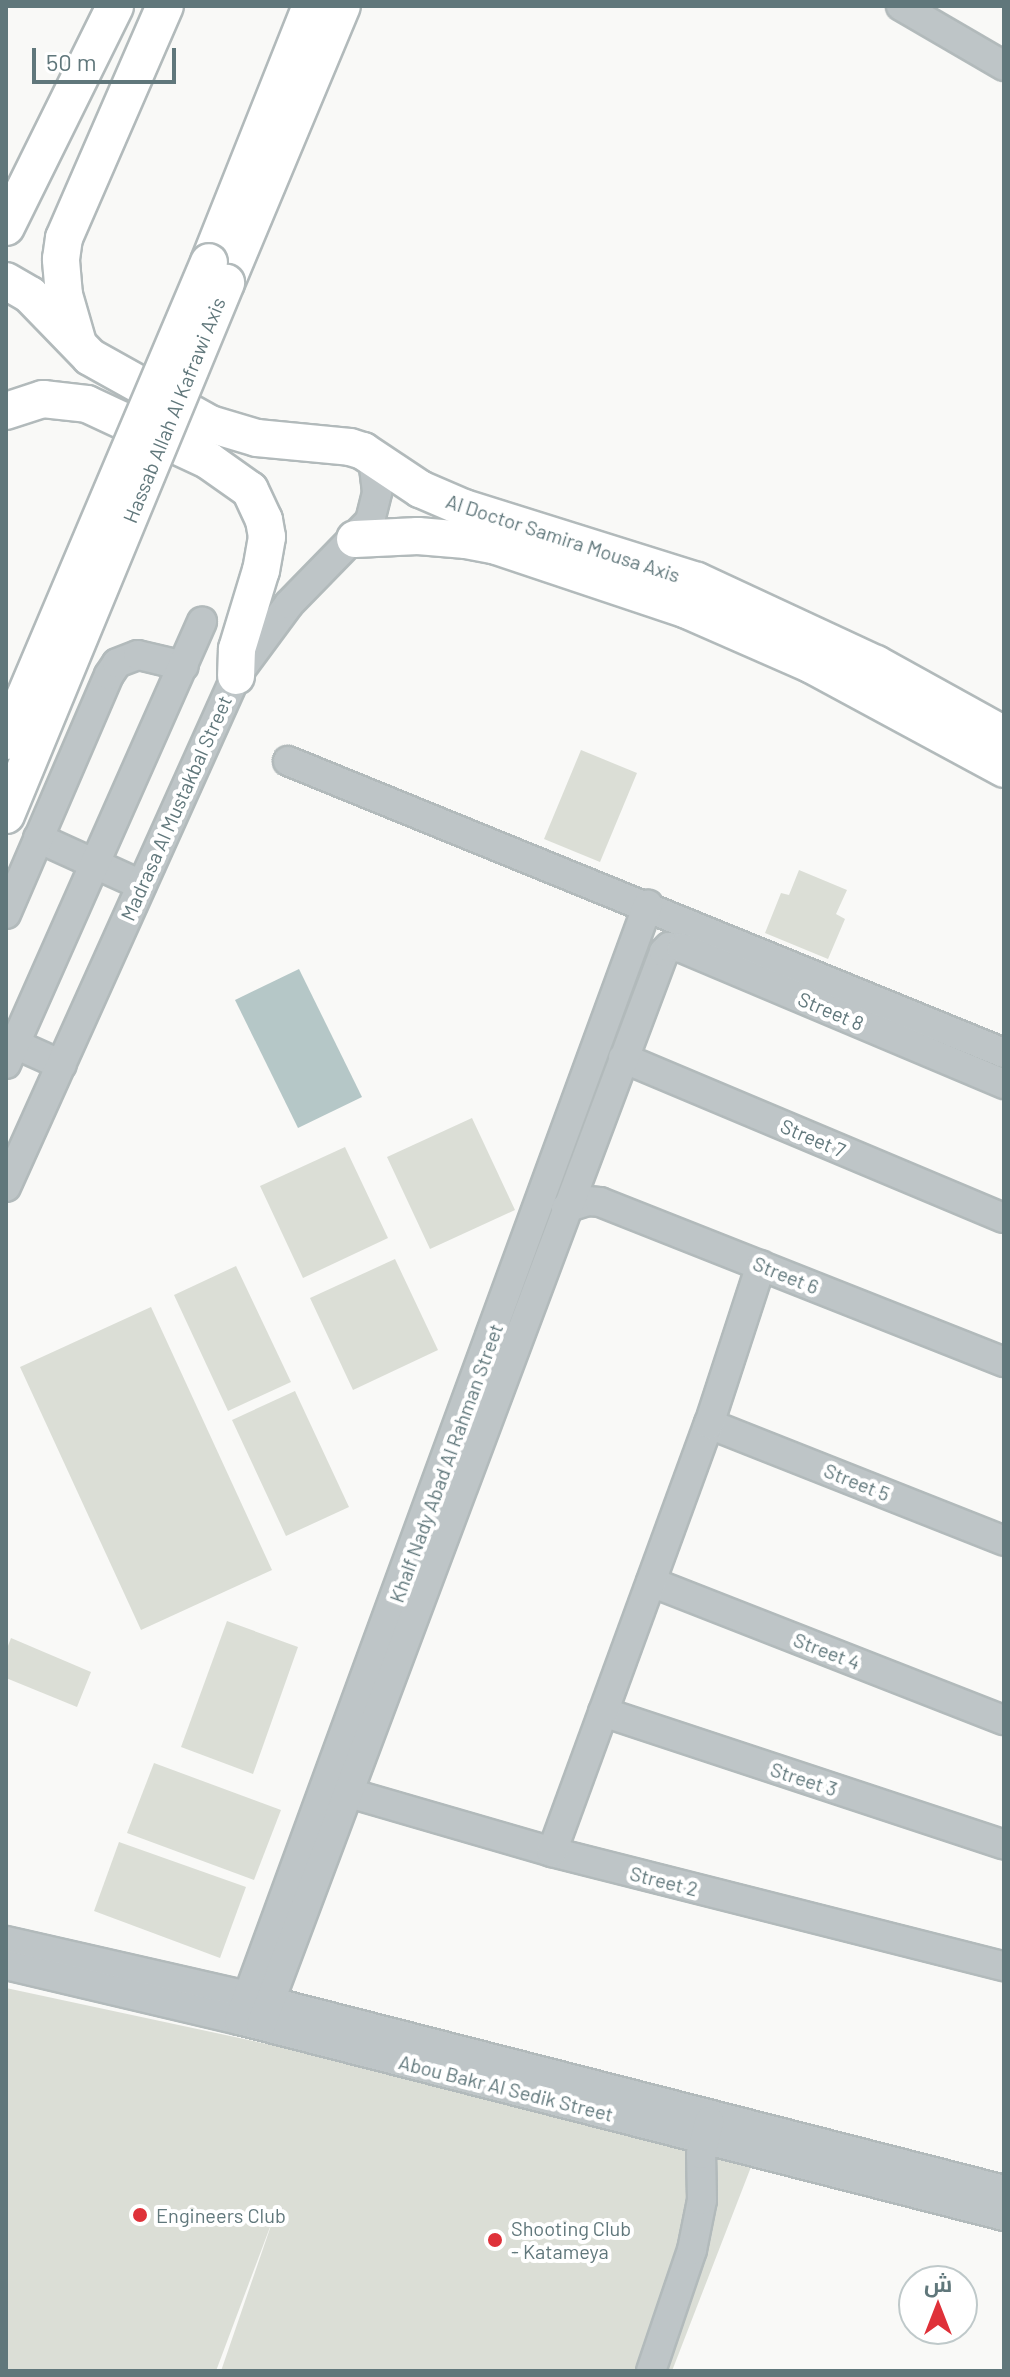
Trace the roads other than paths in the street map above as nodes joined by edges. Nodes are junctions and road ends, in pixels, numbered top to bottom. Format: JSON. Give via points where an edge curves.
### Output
{"nodes":[{"id":1,"x":115,"y":6,"type":"edge"},
{"id":2,"x":165,"y":6,"type":"edge"},
{"id":3,"x":311,"y":6,"type":"edge"},
{"id":4,"x":342,"y":6,"type":"edge"},
{"id":5,"x":901,"y":6,"type":"edge"},
{"id":6,"x":1004,"y":66,"type":"edge"},
{"id":7,"x":6,"y":227,"type":"edge"},
{"id":8,"x":6,"y":258,"type":"edge"},
{"id":9,"x":61,"y":259,"type":"junction"},
{"id":10,"x":218,"y":273,"type":"junction"},
{"id":11,"x":6,"y":281,"type":"edge"},
{"id":12,"x":81,"y":349,"type":"junction"},
{"id":13,"x":6,"y":411,"type":"edge"},
{"id":14,"x":373,"y":457,"type":"junction"},
{"id":15,"x":355,"y":539,"type":"junction"},
{"id":16,"x":202,"y":622,"type":"dead end"},
{"id":17,"x":184,"y":666,"type":"junction"},
{"id":18,"x":236,"y":676,"type":"junction"},
{"id":19,"x":1004,"y":735,"type":"edge"},
{"id":20,"x":6,"y":741,"type":"edge"},
{"id":21,"x":288,"y":761,"type":"dead end"},
{"id":22,"x":1004,"y":769,"type":"edge"},
{"id":23,"x":6,"y":815,"type":"edge"},
{"id":24,"x":38,"y":838,"type":"junction"},
{"id":25,"x":95,"y":864,"type":"junction"},
{"id":26,"x":141,"y":885,"type":"junction"},
{"id":27,"x":648,"y":905,"type":"junction"},
{"id":28,"x":6,"y":914,"type":"edge"},
{"id":29,"x":661,"y":957,"type":"joint"},
{"id":30,"x":9,"y":1049,"type":"edge"},
{"id":31,"x":1004,"y":1053,"type":"edge"},
{"id":32,"x":623,"y":1058,"type":"junction"},
{"id":33,"x":62,"y":1065,"type":"junction"},
{"id":34,"x":1004,"y":1084,"type":"edge"},
{"id":35,"x":6,"y":1187,"type":"edge"},
{"id":36,"x":562,"y":1195,"type":"junction"},
{"id":37,"x":1004,"y":1218,"type":"edge"},
{"id":38,"x":761,"y":1265,"type":"junction"},
{"id":39,"x":1004,"y":1362,"type":"edge"},
{"id":40,"x":709,"y":1424,"type":"junction"},
{"id":41,"x":1004,"y":1541,"type":"edge"},
{"id":42,"x":651,"y":1582,"type":"junction"},
{"id":43,"x":603,"y":1712,"type":"junction"},
{"id":44,"x":1004,"y":1720,"type":"edge"},
{"id":45,"x":338,"y":1790,"type":"junction"},
{"id":46,"x":1004,"y":1845,"type":"edge"},
{"id":47,"x":552,"y":1852,"type":"junction"},
{"id":48,"x":6,"y":1941,"type":"edge"},
{"id":49,"x":6,"y":1965,"type":"edge"},
{"id":50,"x":1004,"y":1966,"type":"edge"},
{"id":51,"x":254,"y":2011,"type":"junction"},
{"id":52,"x":720,"y":2130,"type":"junction"},
{"id":53,"x":1004,"y":2190,"type":"edge"},
{"id":54,"x":1004,"y":2216,"type":"edge"},
{"id":55,"x":651,"y":2371,"type":"edge"}],
"edges":[{"from":1,"to":7,"type":"main road"},
{"from":2,"to":9,"type":"main road","via":[[64,238]]},
{"from":3,"to":10,"type":"main road","name":"Hassab Allah Al Kafrawi Axis"},
{"from":4,"to":10,"type":"main road","name":"Hassab Allah Al Kafrawi Axis"},
{"from":5,"to":6,"type":"street"},
{"from":8,"to":9,"type":"main road","via":[[23,266]]},
{"from":9,"to":12,"type":"main road","via":[[67,314]]},
{"from":10,"to":20,"type":"main road","name":"Hassab Allah Al Kafrawi Axis","bridge":true},
{"from":10,"to":23,"type":"main road","name":"Hassab Allah Al Kafrawi Axis","bridge":true},
{"from":11,"to":12,"type":"main road","name":"Al Doctor Samira Mousa Axis","via":[[30,295]]},
{"from":12,"to":14,"type":"main road","name":"Al Doctor Samira Mousa Axis","via":[[225,431],[335,444]]},
{"from":13,"to":18,"type":"main road","via":[[43,399],[87,404],[209,461],[250,490],[267,537],[237,649]]},
{"from":14,"to":15,"type":"street","name":"Madrasa Al Mustakbal Street","via":[[377,501]]},
{"from":14,"to":19,"type":"main road","name":"Al Doctor Samira Mousa Axis","via":[[443,500],[697,581],[767,611]]},
{"from":15,"to":18,"type":"street","name":"Madrasa Al Mustakbal Street","via":[[289,604]]},
{"from":15,"to":22,"type":"main road","name":"Al Doctor Samira Mousa Axis","via":[[440,537],[496,546],[687,610],[812,665]]},
{"from":16,"to":17,"type":"street"},
{"from":17,"to":24,"type":"street","via":[[138,655],[117,663]]},
{"from":17,"to":25,"type":"street"},
{"from":18,"to":26,"type":"street","name":"Madrasa Al Mustakbal Street"},
{"from":21,"to":27,"type":"street"},
{"from":24,"to":25,"type":"street"},
{"from":24,"to":28,"type":"street"},
{"from":25,"to":26,"type":"street"},
{"from":25,"to":30,"type":"street"},
{"from":26,"to":33,"type":"street","name":"Madrasa Al Mustakbal Street"},
{"from":27,"to":31,"type":"street"},
{"from":27,"to":36,"type":"street","name":"Khalf Nady Abad Al Rahman Street"},
{"from":29,"to":32,"type":"street","name":"Khalf Nady Abad Al Rahman Street"},
{"from":29,"to":34,"type":"street","name":"Street 8","via":[[669,947],[682,948]]},
{"from":30,"to":33,"type":"street"},
{"from":32,"to":36,"type":"street","name":"Khalf Nady Abad Al Rahman Street"},
{"from":32,"to":37,"type":"street","name":"Street 7"},
{"from":33,"to":35,"type":"street","name":"Madrasa Al Mustakbal Street"},
{"from":36,"to":38,"type":"street","name":"Street 6","via":[[595,1201]]},
{"from":36,"to":45,"type":"street","name":"Khalf Nady Abad Al Rahman Street"},
{"from":38,"to":39,"type":"street","name":"Street 6"},
{"from":38,"to":40,"type":"street"},
{"from":40,"to":41,"type":"street","name":"Street 5"},
{"from":40,"to":42,"type":"street"},
{"from":42,"to":43,"type":"street"},
{"from":42,"to":44,"type":"street","name":"Street 4"},
{"from":43,"to":46,"type":"street","name":"Street 3"},
{"from":43,"to":47,"type":"street"},
{"from":45,"to":47,"type":"street","name":"Street 2"},
{"from":45,"to":51,"type":"street","name":"Khalf Nady Abad Al Rahman Street"},
{"from":47,"to":50,"type":"street","name":"Street 2"},
{"from":48,"to":51,"type":"street","name":"Abou Bakr Al Sedik Street"},
{"from":49,"to":51,"type":"street","name":"Abou Bakr Al Sedik Street"},
{"from":51,"to":52,"type":"street","name":"Abou Bakr Al Sedik Street"},
{"from":52,"to":53,"type":"street","name":"Abou Bakr Al Sedik Street"},
{"from":52,"to":54,"type":"street","name":"Abou Bakr Al Sedik Street"},
{"from":52,"to":55,"type":"street","via":[[699,2169],[702,2200],[678,2300]]}]}
